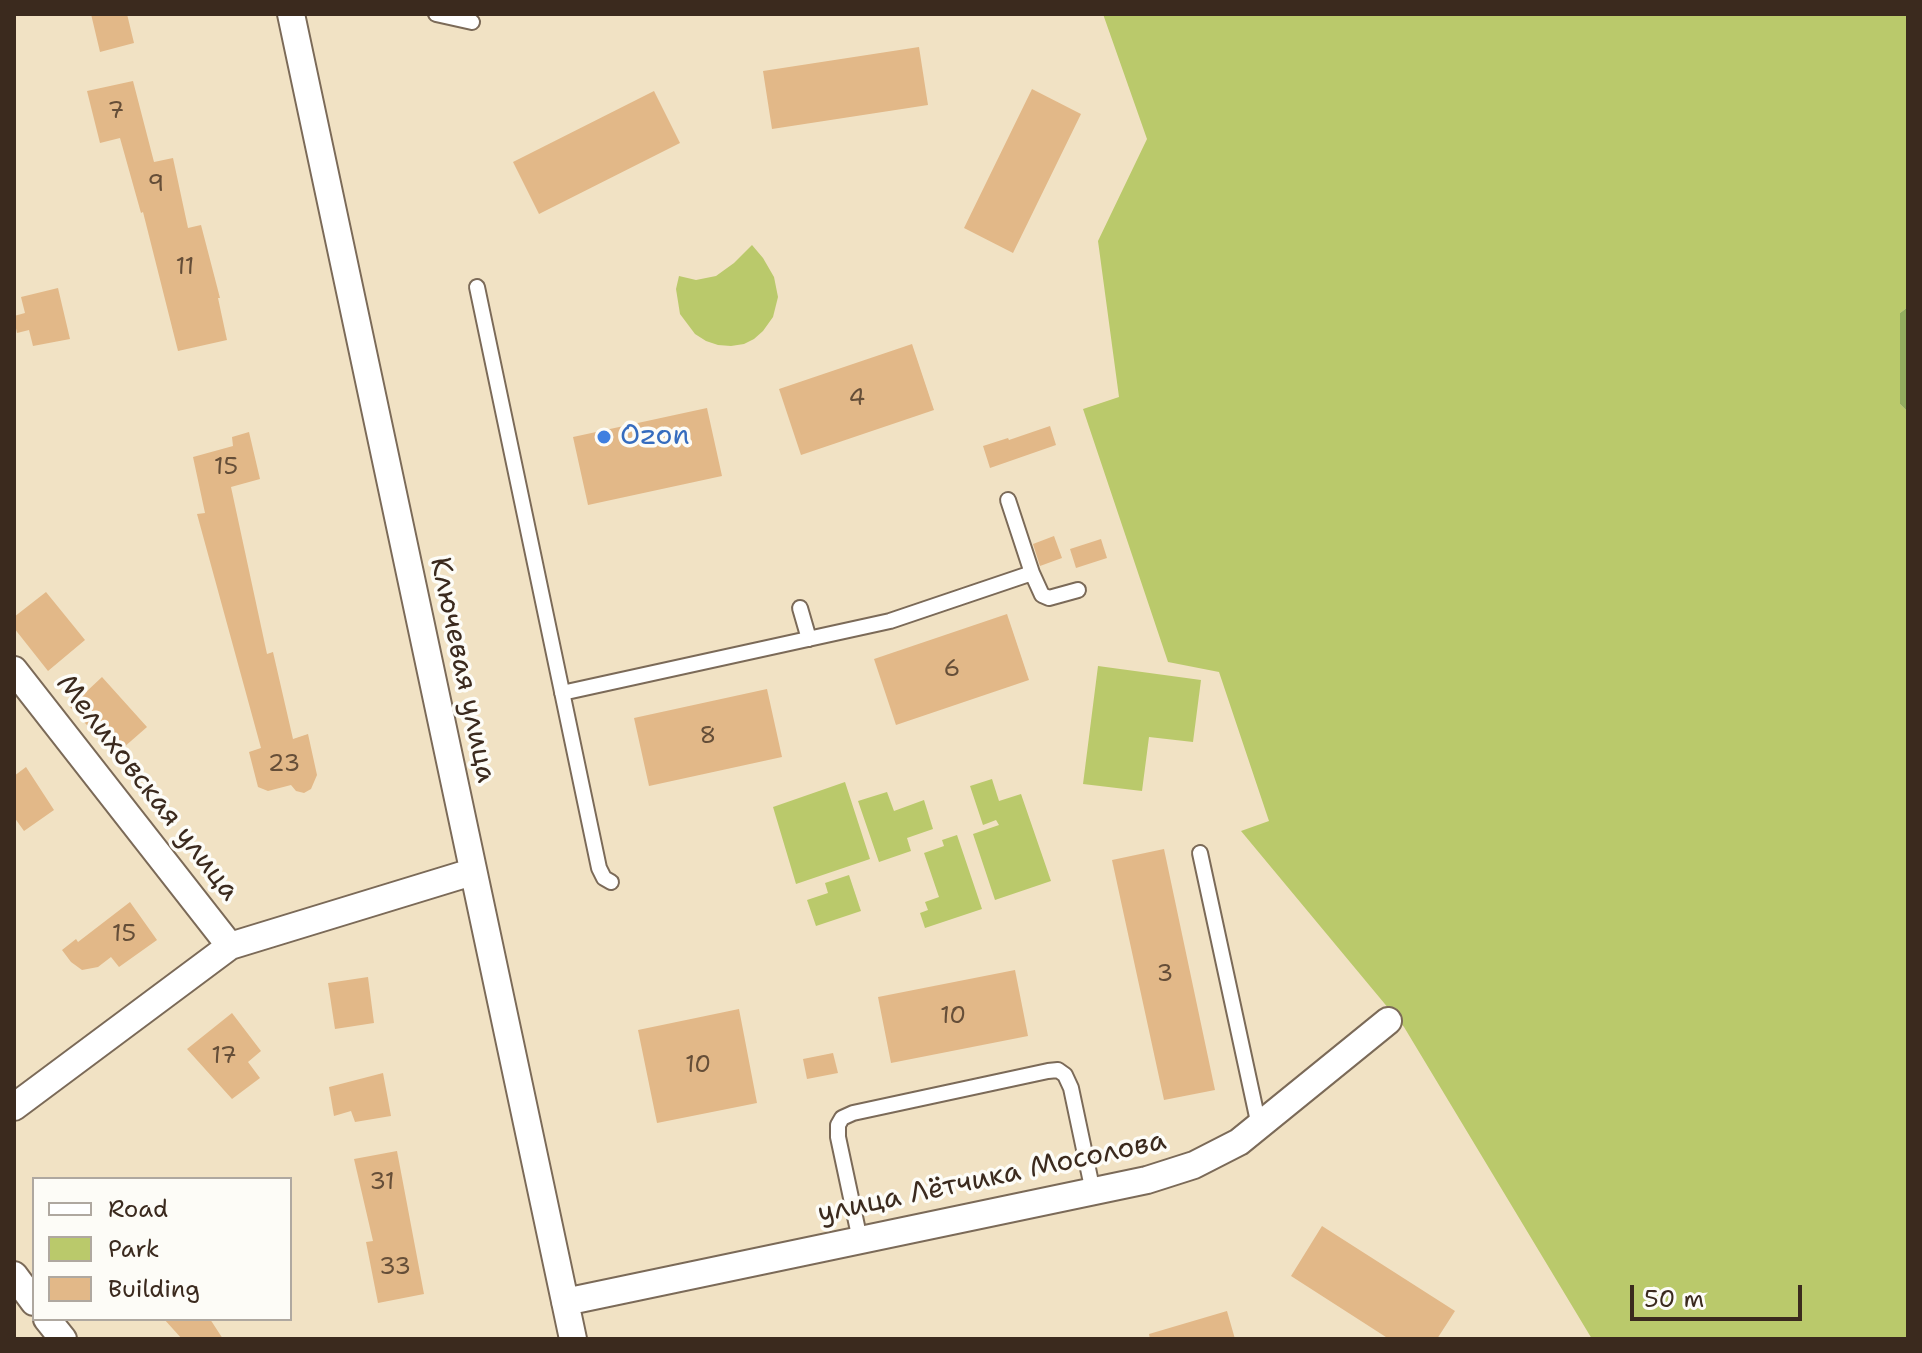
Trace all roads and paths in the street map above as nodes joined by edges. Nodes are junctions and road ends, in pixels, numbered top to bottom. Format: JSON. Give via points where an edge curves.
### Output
{"nodes":[{"id":1,"x":291,"y":14,"type":"edge"},
{"id":2,"x":436,"y":14,"type":"edge"},
{"id":3,"x":472,"y":22,"type":"dead end"},
{"id":4,"x":477,"y":287,"type":"dead end"},
{"id":5,"x":1008,"y":500,"type":"dead end"},
{"id":6,"x":1032,"y":573,"type":"junction"},
{"id":7,"x":1078,"y":590,"type":"dead end"},
{"id":8,"x":800,"y":608,"type":"dead end"},
{"id":9,"x":809,"y":639,"type":"junction"},
{"id":10,"x":14,"y":670,"type":"edge"},
{"id":11,"x":562,"y":693,"type":"junction"},
{"id":12,"x":1200,"y":853,"type":"dead end"},
{"id":13,"x":472,"y":872,"type":"junction"},
{"id":14,"x":611,"y":882,"type":"dead end"},
{"id":15,"x":230,"y":946,"type":"junction"},
{"id":16,"x":1388,"y":1021,"type":"dead end"},
{"id":17,"x":14,"y":1107,"type":"edge"},
{"id":18,"x":1259,"y":1126,"type":"junction"},
{"id":19,"x":1093,"y":1192,"type":"junction"},
{"id":20,"x":860,"y":1240,"type":"junction"},
{"id":21,"x":565,"y":1302,"type":"junction"},
{"id":22,"x":49,"y":1321,"type":"edge"},
{"id":23,"x":63,"y":1339,"type":"edge"},
{"id":24,"x":573,"y":1339,"type":"edge"}],
"edges":[{"from":1,"to":13,"type":"street","name":"Ключевая улица"},
{"from":2,"to":3,"type":"lane"},
{"from":4,"to":11,"type":"lane"},
{"from":5,"to":6,"type":"lane"},
{"from":6,"to":7,"type":"lane","via":[[1042,595],[1049,598]]},
{"from":6,"to":9,"type":"lane","via":[[890,621]]},
{"from":8,"to":9,"type":"lane"},
{"from":9,"to":11,"type":"lane"},
{"from":10,"to":15,"type":"street","name":"Мелиховская улица"},
{"from":11,"to":14,"type":"lane","via":[[599,868]]},
{"from":12,"to":18,"type":"lane"},
{"from":13,"to":15,"type":"street"},
{"from":13,"to":21,"type":"street","name":"Ключевая улица"},
{"from":15,"to":17,"type":"street"},
{"from":16,"to":18,"type":"street","name":"улица Лётчика Мосолова"},
{"from":18,"to":19,"type":"street","name":"улица Лётчика Мосолова","via":[[1194,1165]]},
{"from":19,"to":20,"type":"street","name":"улица Лётчика Мосолова"},
{"from":19,"to":20,"type":"lane","via":[[1071,1088],[1065,1075],[1048,1071],[842,1118],[838,1137]]},
{"from":20,"to":21,"type":"street","name":"улица Лётчика Мосолова"},
{"from":21,"to":24,"type":"street","name":"Ключевая улица"},
{"from":22,"to":23,"type":"street"}]}
